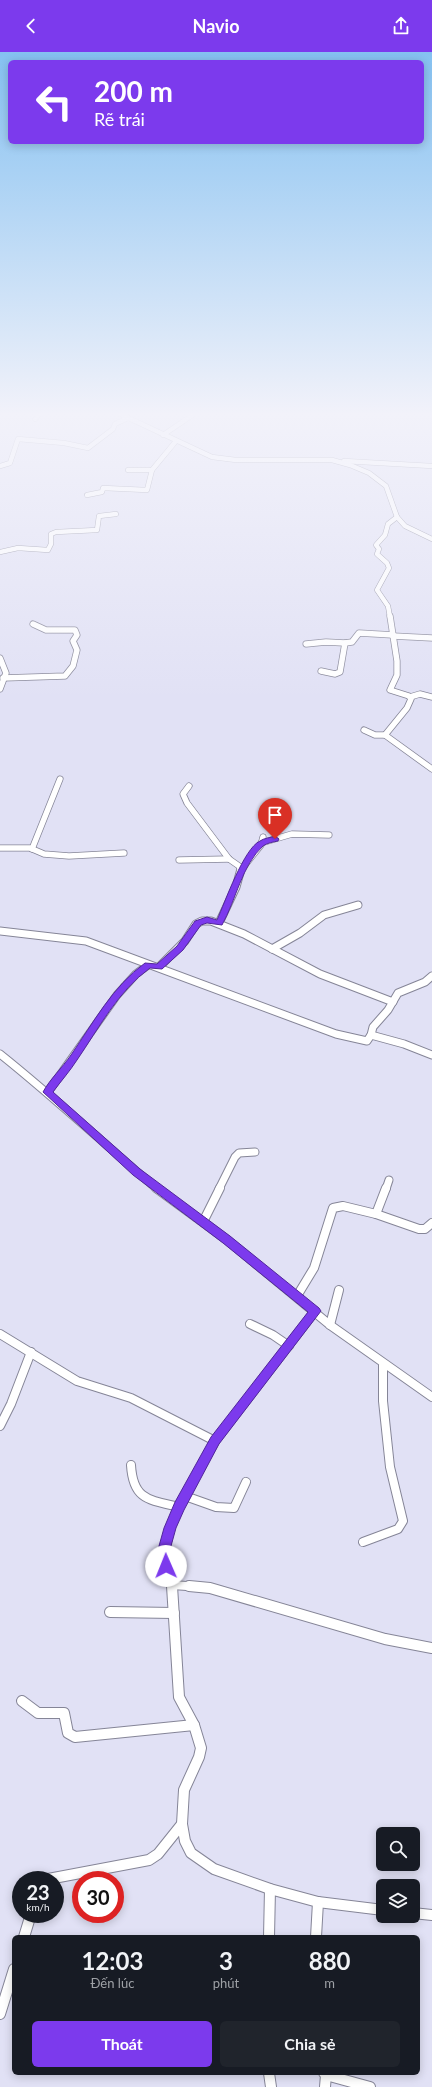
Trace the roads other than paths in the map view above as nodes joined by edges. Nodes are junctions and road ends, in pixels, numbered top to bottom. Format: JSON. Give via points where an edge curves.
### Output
{"nodes":[{"id":1,"x":394,"y":509,"type":"edge"},
{"id":2,"x":116,"y":514,"type":"dead end"},
{"id":3,"x":397,"y":517,"type":"junction"},
{"id":4,"x":432,"y":539,"type":"edge"},
{"id":5,"x":0,"y":552,"type":"edge"},
{"id":6,"x":33,"y":624,"type":"dead end"},
{"id":7,"x":393,"y":635,"type":"junction"},
{"id":8,"x":432,"y":638,"type":"edge"},
{"id":9,"x":345,"y":643,"type":"junction"},
{"id":10,"x":306,"y":644,"type":"dead end"},
{"id":11,"x":0,"y":658,"type":"edge"},
{"id":12,"x":321,"y":671,"type":"dead end"},
{"id":13,"x":3,"y":678,"type":"junction"},
{"id":14,"x":0,"y":689,"type":"edge"},
{"id":15,"x":410,"y":697,"type":"junction"},
{"id":16,"x":432,"y":697,"type":"edge"},
{"id":17,"x":364,"y":730,"type":"dead end"},
{"id":18,"x":385,"y":735,"type":"junction"},
{"id":19,"x":432,"y":769,"type":"edge"},
{"id":20,"x":60,"y":779,"type":"dead end"},
{"id":21,"x":188,"y":786,"type":"dead end"},
{"id":22,"x":329,"y":835,"type":"dead end"},
{"id":23,"x":0,"y":848,"type":"edge"},
{"id":24,"x":32,"y":849,"type":"junction"},
{"id":25,"x":124,"y":853,"type":"dead end"},
{"id":26,"x":229,"y":859,"type":"junction"},
{"id":27,"x":179,"y":860,"type":"dead end"},
{"id":28,"x":241,"y":870,"type":"junction"},
{"id":29,"x":358,"y":905,"type":"dead end"},
{"id":30,"x":219,"y":923,"type":"junction"},
{"id":31,"x":0,"y":931,"type":"edge"},
{"id":32,"x":272,"y":949,"type":"junction"},
{"id":33,"x":148,"y":965,"type":"junction"},
{"id":34,"x":159,"y":967,"type":"junction"},
{"id":35,"x":432,"y":976,"type":"edge"},
{"id":36,"x":393,"y":1002,"type":"junction"},
{"id":37,"x":371,"y":1035,"type":"junction"},
{"id":38,"x":0,"y":1054,"type":"edge"},
{"id":39,"x":432,"y":1056,"type":"edge"},
{"id":40,"x":48,"y":1092,"type":"junction"},
{"id":41,"x":255,"y":1152,"type":"dead end"},
{"id":42,"x":389,"y":1180,"type":"dead end"},
{"id":43,"x":376,"y":1214,"type":"junction"},
{"id":44,"x":203,"y":1222,"type":"junction"},
{"id":45,"x":432,"y":1223,"type":"edge"},
{"id":46,"x":339,"y":1290,"type":"dead end"},
{"id":47,"x":296,"y":1296,"type":"junction"},
{"id":48,"x":315,"y":1311,"type":"junction"},
{"id":49,"x":250,"y":1324,"type":"dead end"},
{"id":50,"x":330,"y":1325,"type":"junction"},
{"id":51,"x":0,"y":1334,"type":"edge"},
{"id":52,"x":289,"y":1346,"type":"junction"},
{"id":53,"x":31,"y":1352,"type":"junction"},
{"id":54,"x":383,"y":1365,"type":"junction"},
{"id":55,"x":432,"y":1398,"type":"edge"},
{"id":56,"x":0,"y":1426,"type":"edge"},
{"id":57,"x":215,"y":1440,"type":"junction"},
{"id":58,"x":131,"y":1465,"type":"dead end"},
{"id":59,"x":246,"y":1482,"type":"dead end"},
{"id":60,"x":185,"y":1496,"type":"junction"},
{"id":61,"x":179,"y":1506,"type":"junction"},
{"id":62,"x":363,"y":1542,"type":"dead end"},
{"id":63,"x":172,"y":1585,"type":"junction"},
{"id":64,"x":110,"y":1612,"type":"dead end"},
{"id":65,"x":174,"y":1613,"type":"junction"},
{"id":66,"x":432,"y":1648,"type":"edge"},
{"id":67,"x":22,"y":1701,"type":"dead end"},
{"id":68,"x":194,"y":1725,"type":"junction"},
{"id":69,"x":182,"y":1824,"type":"junction"},
{"id":70,"x":64,"y":1876,"type":"edge"},
{"id":71,"x":270,"y":1889,"type":"junction"},
{"id":72,"x":318,"y":1902,"type":"junction"},
{"id":73,"x":376,"y":1909,"type":"edge"},
{"id":74,"x":420,"y":1914,"type":"edge"},
{"id":75,"x":432,"y":1915,"type":"edge"},
{"id":76,"x":28,"y":1923,"type":"edge"},
{"id":77,"x":25,"y":1935,"type":"edge"},
{"id":78,"x":269,"y":1935,"type":"edge"},
{"id":79,"x":316,"y":1935,"type":"edge"},
{"id":80,"x":12,"y":1975,"type":"edge"},
{"id":81,"x":0,"y":2014,"type":"edge"},
{"id":82,"x":269,"y":2075,"type":"edge"},
{"id":83,"x":325,"y":2078,"type":"edge"},
{"id":84,"x":271,"y":2087,"type":"edge"},
{"id":85,"x":370,"y":2087,"type":"edge"}],
"edges":[{"from":1,"to":3,"type":"street"},
{"from":2,"to":5,"type":"street","via":[[99,516],[97,530],[51,534],[48,550],[18,548]]},
{"from":3,"to":4,"type":"street","via":[[405,526]]},
{"from":3,"to":7,"type":"street","via":[[388,524],[385,535],[377,544],[379,550],[376,553],[389,566],[377,590],[388,606]]},
{"from":6,"to":13,"type":"street","via":[[46,630],[75,629],[77,635],[73,641],[77,650],[71,670],[63,677]]},
{"from":7,"to":8,"type":"street"},
{"from":7,"to":9,"type":"street","via":[[361,632],[352,642]]},
{"from":7,"to":15,"type":"street","via":[[398,671],[390,690]]},
{"from":9,"to":10,"type":"street"},
{"from":9,"to":12,"type":"street","via":[[340,672],[336,674]]},
{"from":11,"to":13,"type":"street","via":[[6,673]]},
{"from":13,"to":14,"type":"street"},
{"from":15,"to":16,"type":"street","via":[[420,694]]},
{"from":15,"to":18,"type":"street","via":[[407,708]]},
{"from":17,"to":18,"type":"street","via":[[375,735]]},
{"from":18,"to":19,"type":"street"},
{"from":20,"to":24,"type":"street"},
{"from":21,"to":26,"type":"street","via":[[183,794],[185,800]]},
{"from":22,"to":28,"type":"street","via":[[292,834],[262,840]]},
{"from":23,"to":24,"type":"street"},
{"from":24,"to":25,"type":"street","via":[[44,854],[69,856]]},
{"from":26,"to":27,"type":"street"},
{"from":26,"to":28,"type":"street"},
{"from":28,"to":30,"type":"street"},
{"from":29,"to":32,"type":"street","via":[[324,915]]},
{"from":30,"to":32,"type":"street"},
{"from":30,"to":34,"type":"street","via":[[207,920],[196,924],[182,944]]},
{"from":31,"to":33,"type":"street","via":[[79,939]]},
{"from":32,"to":36,"type":"street","via":[[322,975]]},
{"from":33,"to":34,"type":"street"},
{"from":33,"to":40,"type":"street","via":[[117,995]]},
{"from":34,"to":37,"type":"street","via":[[336,1034],[366,1041]]},
{"from":35,"to":36,"type":"street","via":[[425,982],[398,993]]},
{"from":36,"to":37,"type":"street","via":[[373,1027]]},
{"from":37,"to":39,"type":"street","via":[[404,1044]]},
{"from":38,"to":40,"type":"street"},
{"from":40,"to":44,"type":"street","via":[[118,1156]]},
{"from":41,"to":44,"type":"street","via":[[239,1153],[235,1157]]},
{"from":42,"to":43,"type":"street"},
{"from":43,"to":45,"type":"street","via":[[419,1229],[425,1229]]},
{"from":43,"to":47,"type":"street","via":[[343,1206],[333,1208],[314,1268]]},
{"from":44,"to":47,"type":"street"},
{"from":46,"to":50,"type":"street"},
{"from":47,"to":48,"type":"street"},
{"from":48,"to":50,"type":"street"},
{"from":48,"to":52,"type":"street"},
{"from":49,"to":52,"type":"street"},
{"from":50,"to":54,"type":"street"},
{"from":51,"to":53,"type":"street"},
{"from":52,"to":57,"type":"street"},
{"from":53,"to":56,"type":"street"},
{"from":53,"to":57,"type":"street","via":[[77,1381],[132,1398]]},
{"from":54,"to":55,"type":"street"},
{"from":54,"to":62,"type":"street","via":[[383,1401],[390,1467],[403,1521],[398,1529]]},
{"from":57,"to":60,"type":"street"},
{"from":58,"to":61,"type":"street","via":[[132,1484],[138,1493],[154,1501]]},
{"from":59,"to":60,"type":"street","via":[[240,1488],[238,1502],[234,1508],[216,1507]]},
{"from":60,"to":61,"type":"street"},
{"from":61,"to":63,"type":"street","via":[[170,1528],[164,1556]]},
{"from":63,"to":65,"type":"street"},
{"from":63,"to":66,"type":"street","via":[[210,1588],[385,1639]]},
{"from":64,"to":65,"type":"street","via":[[139,1610]]},
{"from":65,"to":68,"type":"street","via":[[179,1697]]},
{"from":67,"to":68,"type":"street","via":[[38,1715],[64,1713],[68,1733],[75,1737]]},
{"from":68,"to":69,"type":"street","via":[[201,1748],[200,1757],[184,1790]]},
{"from":69,"to":70,"type":"street","via":[[158,1854],[149,1860]]},
{"from":69,"to":71,"type":"street","via":[[185,1841],[191,1853],[200,1861],[214,1869]]},
{"from":71,"to":72,"type":"street"},
{"from":71,"to":78,"type":"street"},
{"from":72,"to":73,"type":"street"},
{"from":72,"to":79,"type":"street"},
{"from":74,"to":75,"type":"street"},
{"from":76,"to":77,"type":"street"},
{"from":80,"to":81,"type":"street"},
{"from":82,"to":84,"type":"street"},
{"from":83,"to":85,"type":"street"}]}
